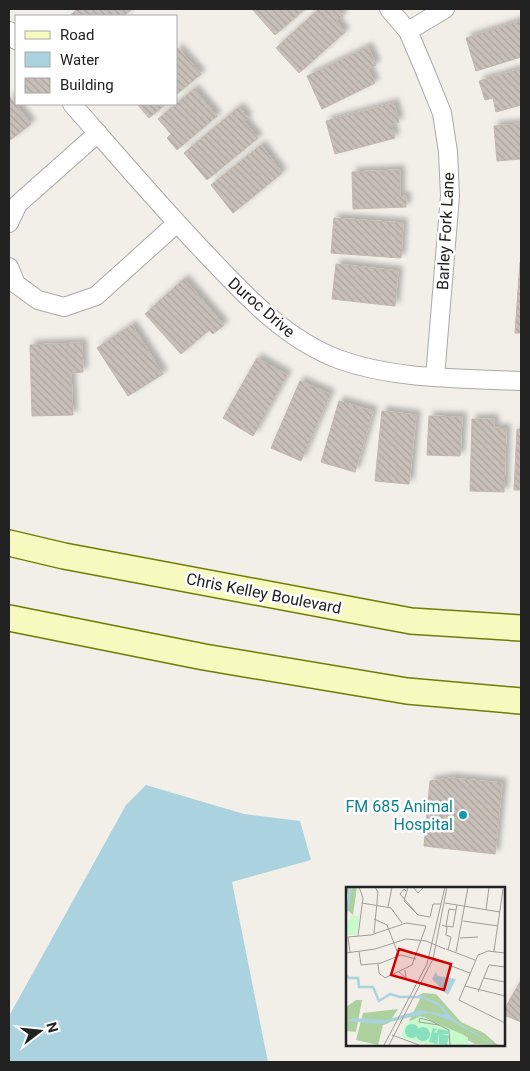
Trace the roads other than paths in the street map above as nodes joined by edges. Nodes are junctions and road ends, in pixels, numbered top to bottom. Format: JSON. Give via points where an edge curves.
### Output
{"nodes":[{"id":1,"x":389,"y":9,"type":"edge"},
{"id":2,"x":445,"y":9,"type":"edge"},
{"id":3,"x":408,"y":32,"type":"junction"},
{"id":4,"x":73,"y":105,"type":"edge"},
{"id":5,"x":98,"y":133,"type":"junction"},
{"id":6,"x":9,"y":223,"type":"edge"},
{"id":7,"x":177,"y":223,"type":"junction"},
{"id":8,"x":9,"y":267,"type":"edge"},
{"id":9,"x":435,"y":376,"type":"junction"},
{"id":10,"x":521,"y":381,"type":"edge"},
{"id":11,"x":9,"y":543,"type":"edge"},
{"id":12,"x":9,"y":618,"type":"edge"},
{"id":13,"x":521,"y":628,"type":"edge"},
{"id":14,"x":521,"y":701,"type":"edge"}],
"edges":[{"from":1,"to":3,"type":"street","name":"Barley Fork Lane"},
{"from":2,"to":3,"type":"street"},
{"from":3,"to":9,"type":"street","name":"Barley Fork Lane","via":[[442,113],[448,152],[450,196]]},
{"from":4,"to":5,"type":"street","name":"Duroc Drive"},
{"from":5,"to":6,"type":"street","via":[[18,204]]},
{"from":5,"to":7,"type":"street","name":"Duroc Drive"},
{"from":7,"to":8,"type":"street","via":[[96,296],[64,307],[38,300],[16,284]]},
{"from":7,"to":9,"type":"street","name":"Duroc Drive","via":[[254,304],[297,338],[338,359],[385,371]]},
{"from":9,"to":10,"type":"street","name":"Duroc Drive"},
{"from":11,"to":13,"type":"main road","name":"Chris Kelley Boulevard","via":[[73,558],[411,621]]},
{"from":12,"to":14,"type":"main road","via":[[204,657],[388,688]]}]}
